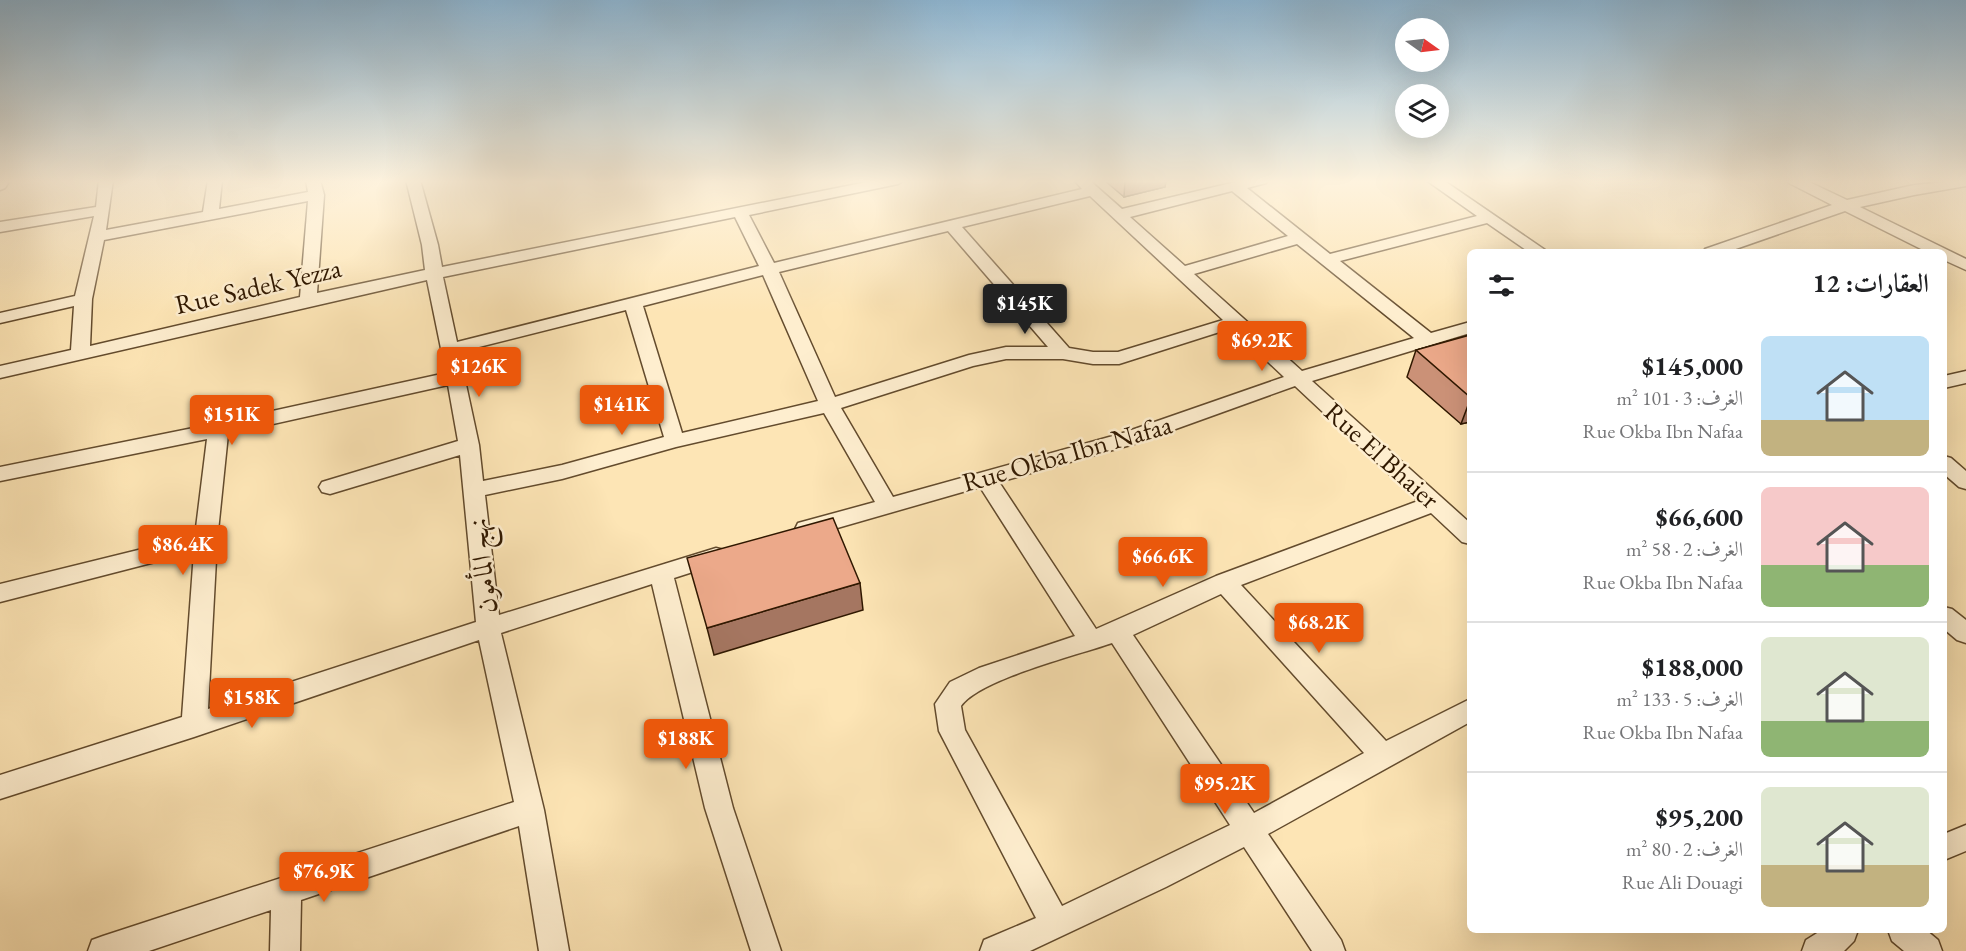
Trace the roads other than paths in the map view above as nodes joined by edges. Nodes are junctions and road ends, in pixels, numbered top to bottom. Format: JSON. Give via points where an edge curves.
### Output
{"nodes":[{"id":1,"x":16,"y":224,"type":"edge"},
{"id":2,"x":100,"y":224,"type":"edge"},
{"id":3,"x":165,"y":224,"type":"edge"},
{"id":4,"x":312,"y":224,"type":"edge"},
{"id":5,"x":425,"y":224,"type":"edge"},
{"id":6,"x":679,"y":224,"type":"edge"},
{"id":7,"x":746,"y":224,"type":"edge"},
{"id":8,"x":957,"y":224,"type":"edge"},
{"id":9,"x":1127,"y":224,"type":"edge"},
{"id":10,"x":1283,"y":224,"type":"edge"},
{"id":11,"x":1464,"y":224,"type":"edge"},
{"id":12,"x":1499,"y":224,"type":"edge"},
{"id":13,"x":1791,"y":224,"type":"edge"},
{"id":14,"x":1885,"y":224,"type":"edge"},
{"id":15,"x":952,"y":226,"type":"junction"},
{"id":16,"x":0,"y":227,"type":"edge"},
{"id":17,"x":97,"y":237,"type":"junction"},
{"id":18,"x":1300,"y":238,"type":"junction"},
{"id":19,"x":1536,"y":249,"type":"edge"},
{"id":20,"x":1720,"y":249,"type":"edge"},
{"id":21,"x":1934,"y":249,"type":"edge"},
{"id":22,"x":1947,"y":255,"type":"edge"},
{"id":23,"x":1326,"y":260,"type":"junction"},
{"id":24,"x":1964,"y":263,"type":"edge"},
{"id":25,"x":1947,"y":268,"type":"edge"},
{"id":26,"x":769,"y":269,"type":"junction"},
{"id":27,"x":1180,"y":273,"type":"junction"},
{"id":28,"x":434,"y":274,"type":"junction"},
{"id":29,"x":83,"y":299,"type":"junction"},
{"id":30,"x":308,"y":300,"type":"junction"},
{"id":31,"x":633,"y":303,"type":"junction"},
{"id":32,"x":0,"y":318,"type":"edge"},
{"id":33,"x":1234,"y":322,"type":"junction"},
{"id":34,"x":1467,"y":328,"type":"edge"},
{"id":35,"x":1428,"y":340,"type":"junction"},
{"id":36,"x":450,"y":349,"type":"junction"},
{"id":37,"x":80,"y":353,"type":"junction"},
{"id":38,"x":1063,"y":353,"type":"junction"},
{"id":39,"x":0,"y":372,"type":"edge"},
{"id":40,"x":456,"y":377,"type":"junction"},
{"id":41,"x":1966,"y":377,"type":"edge"},
{"id":42,"x":1297,"y":379,"type":"junction"},
{"id":43,"x":1947,"y":381,"type":"edge"},
{"id":44,"x":829,"y":405,"type":"junction"},
{"id":45,"x":218,"y":430,"type":"junction"},
{"id":46,"x":675,"y":441,"type":"junction"},
{"id":47,"x":469,"y":445,"type":"junction"},
{"id":48,"x":1947,"y":466,"type":"edge"},
{"id":49,"x":0,"y":474,"type":"edge"},
{"id":50,"x":986,"y":478,"type":"junction"},
{"id":51,"x":1966,"y":482,"type":"edge"},
{"id":52,"x":330,"y":488,"type":"dead end"},
{"id":53,"x":475,"y":490,"type":"junction"},
{"id":54,"x":1435,"y":503,"type":"junction"},
{"id":55,"x":887,"y":505,"type":"junction"},
{"id":56,"x":1467,"y":533,"type":"edge"},
{"id":57,"x":785,"y":536,"type":"edge"},
{"id":58,"x":206,"y":541,"type":"junction"},
{"id":59,"x":740,"y":549,"type":"edge"},
{"id":60,"x":661,"y":573,"type":"junction"},
{"id":61,"x":1224,"y":582,"type":"junction"},
{"id":62,"x":0,"y":593,"type":"edge"},
{"id":63,"x":1947,"y":618,"type":"edge"},
{"id":64,"x":488,"y":627,"type":"junction"},
{"id":65,"x":1117,"y":632,"type":"junction"},
{"id":66,"x":1966,"y":633,"type":"edge"},
{"id":67,"x":1091,"y":642,"type":"junction"},
{"id":68,"x":1467,"y":712,"type":"edge"},
{"id":69,"x":194,"y":726,"type":"junction"},
{"id":70,"x":1382,"y":755,"type":"junction"},
{"id":71,"x":0,"y":787,"type":"edge"},
{"id":72,"x":530,"y":810,"type":"junction"},
{"id":73,"x":1248,"y":830,"type":"junction"},
{"id":74,"x":1966,"y":838,"type":"edge"},
{"id":75,"x":1947,"y":846,"type":"edge"},
{"id":76,"x":286,"y":891,"type":"junction"},
{"id":77,"x":1055,"y":924,"type":"junction"},
{"id":78,"x":1841,"y":933,"type":"edge"},
{"id":79,"x":1906,"y":933,"type":"edge"},
{"id":80,"x":103,"y":951,"type":"edge"},
{"id":81,"x":285,"y":951,"type":"edge"},
{"id":82,"x":555,"y":951,"type":"edge"},
{"id":83,"x":766,"y":951,"type":"edge"},
{"id":84,"x":994,"y":951,"type":"edge"},
{"id":85,"x":1330,"y":951,"type":"edge"},
{"id":86,"x":1817,"y":951,"type":"edge"},
{"id":87,"x":1927,"y":951,"type":"edge"}],
"edges":[{"from":1,"to":16,"type":"street"},
{"from":2,"to":17,"type":"street"},
{"from":3,"to":17,"type":"street"},
{"from":4,"to":30,"type":"street"},
{"from":5,"to":28,"type":"street","name":"نهج المأمون"},
{"from":6,"to":28,"type":"street","name":"Rue Sadek Yezza"},
{"from":7,"to":26,"type":"street"},
{"from":8,"to":15,"type":"street"},
{"from":9,"to":27,"type":"street","name":"Rue El Bhaier"},
{"from":10,"to":18,"type":"street"},
{"from":11,"to":23,"type":"street"},
{"from":12,"to":19,"type":"street"},
{"from":13,"to":20,"type":"street"},
{"from":14,"to":21,"type":"street"},
{"from":15,"to":26,"type":"street"},
{"from":15,"to":38,"type":"street"},
{"from":17,"to":29,"type":"street"},
{"from":18,"to":23,"type":"street"},
{"from":18,"to":27,"type":"street"},
{"from":22,"to":24,"type":"street"},
{"from":23,"to":35,"type":"street"},
{"from":24,"to":25,"type":"street"},
{"from":26,"to":31,"type":"street"},
{"from":26,"to":44,"type":"street"},
{"from":27,"to":33,"type":"street","name":"Rue El Bhaier"},
{"from":28,"to":30,"type":"street","name":"Rue Sadek Yezza"},
{"from":28,"to":36,"type":"street","name":"نهج المأمون"},
{"from":29,"to":32,"type":"street"},
{"from":29,"to":37,"type":"street"},
{"from":30,"to":37,"type":"street","name":"Rue Sadek Yezza"},
{"from":31,"to":36,"type":"street"},
{"from":31,"to":46,"type":"street"},
{"from":33,"to":38,"type":"street","via":[[1119,358]]},
{"from":33,"to":42,"type":"street","name":"Rue El Bhaier"},
{"from":34,"to":35,"type":"street","name":"Rue Okba Ibn Nafaa"},
{"from":35,"to":42,"type":"street","name":"Rue Okba Ibn Nafaa"},
{"from":36,"to":40,"type":"street","name":"نهج المأمون"},
{"from":37,"to":39,"type":"street","name":"Rue Sadek Yezza"},
{"from":38,"to":44,"type":"street","via":[[1006,353],[969,361]]},
{"from":40,"to":45,"type":"street"},
{"from":40,"to":47,"type":"street","name":"نهج المأمون"},
{"from":41,"to":43,"type":"street"},
{"from":42,"to":50,"type":"street","name":"Rue Okba Ibn Nafaa","via":[[1127,439]]},
{"from":42,"to":54,"type":"street","name":"Rue El Bhaier"},
{"from":44,"to":46,"type":"street"},
{"from":44,"to":55,"type":"street"},
{"from":45,"to":49,"type":"street"},
{"from":45,"to":58,"type":"street"},
{"from":46,"to":53,"type":"street","via":[[562,472]]},
{"from":47,"to":52,"type":"street"},
{"from":47,"to":53,"type":"street","name":"نهج المأمون"},
{"from":48,"to":51,"type":"street"},
{"from":50,"to":55,"type":"street","name":"Rue Okba Ibn Nafaa"},
{"from":50,"to":67,"type":"street"},
{"from":53,"to":64,"type":"street","name":"نهج المأمون"},
{"from":54,"to":56,"type":"street","name":"Rue El Bhaier"},
{"from":54,"to":61,"type":"street"},
{"from":55,"to":57,"type":"street","name":"Rue Okba Ibn Nafaa"},
{"from":58,"to":62,"type":"street"},
{"from":58,"to":69,"type":"street"},
{"from":59,"to":60,"type":"street"},
{"from":60,"to":64,"type":"street"},
{"from":60,"to":83,"type":"street","via":[[718,808]]},
{"from":61,"to":65,"type":"street"},
{"from":61,"to":70,"type":"street"},
{"from":63,"to":66,"type":"street"},
{"from":64,"to":69,"type":"street"},
{"from":64,"to":72,"type":"street","name":"نهج المأمون"},
{"from":65,"to":67,"type":"street"},
{"from":65,"to":73,"type":"street"},
{"from":67,"to":77,"type":"street","via":[[988,675],[959,688],[948,704],[952,731]]},
{"from":68,"to":70,"type":"street"},
{"from":69,"to":71,"type":"street"},
{"from":70,"to":73,"type":"street"},
{"from":72,"to":76,"type":"street"},
{"from":72,"to":82,"type":"street","name":"نهج المأمون"},
{"from":73,"to":77,"type":"street"},
{"from":73,"to":85,"type":"street"},
{"from":74,"to":75,"type":"street"},
{"from":76,"to":80,"type":"street"},
{"from":76,"to":81,"type":"street"},
{"from":77,"to":84,"type":"street"},
{"from":78,"to":86,"type":"street"},
{"from":79,"to":87,"type":"street"}]}
